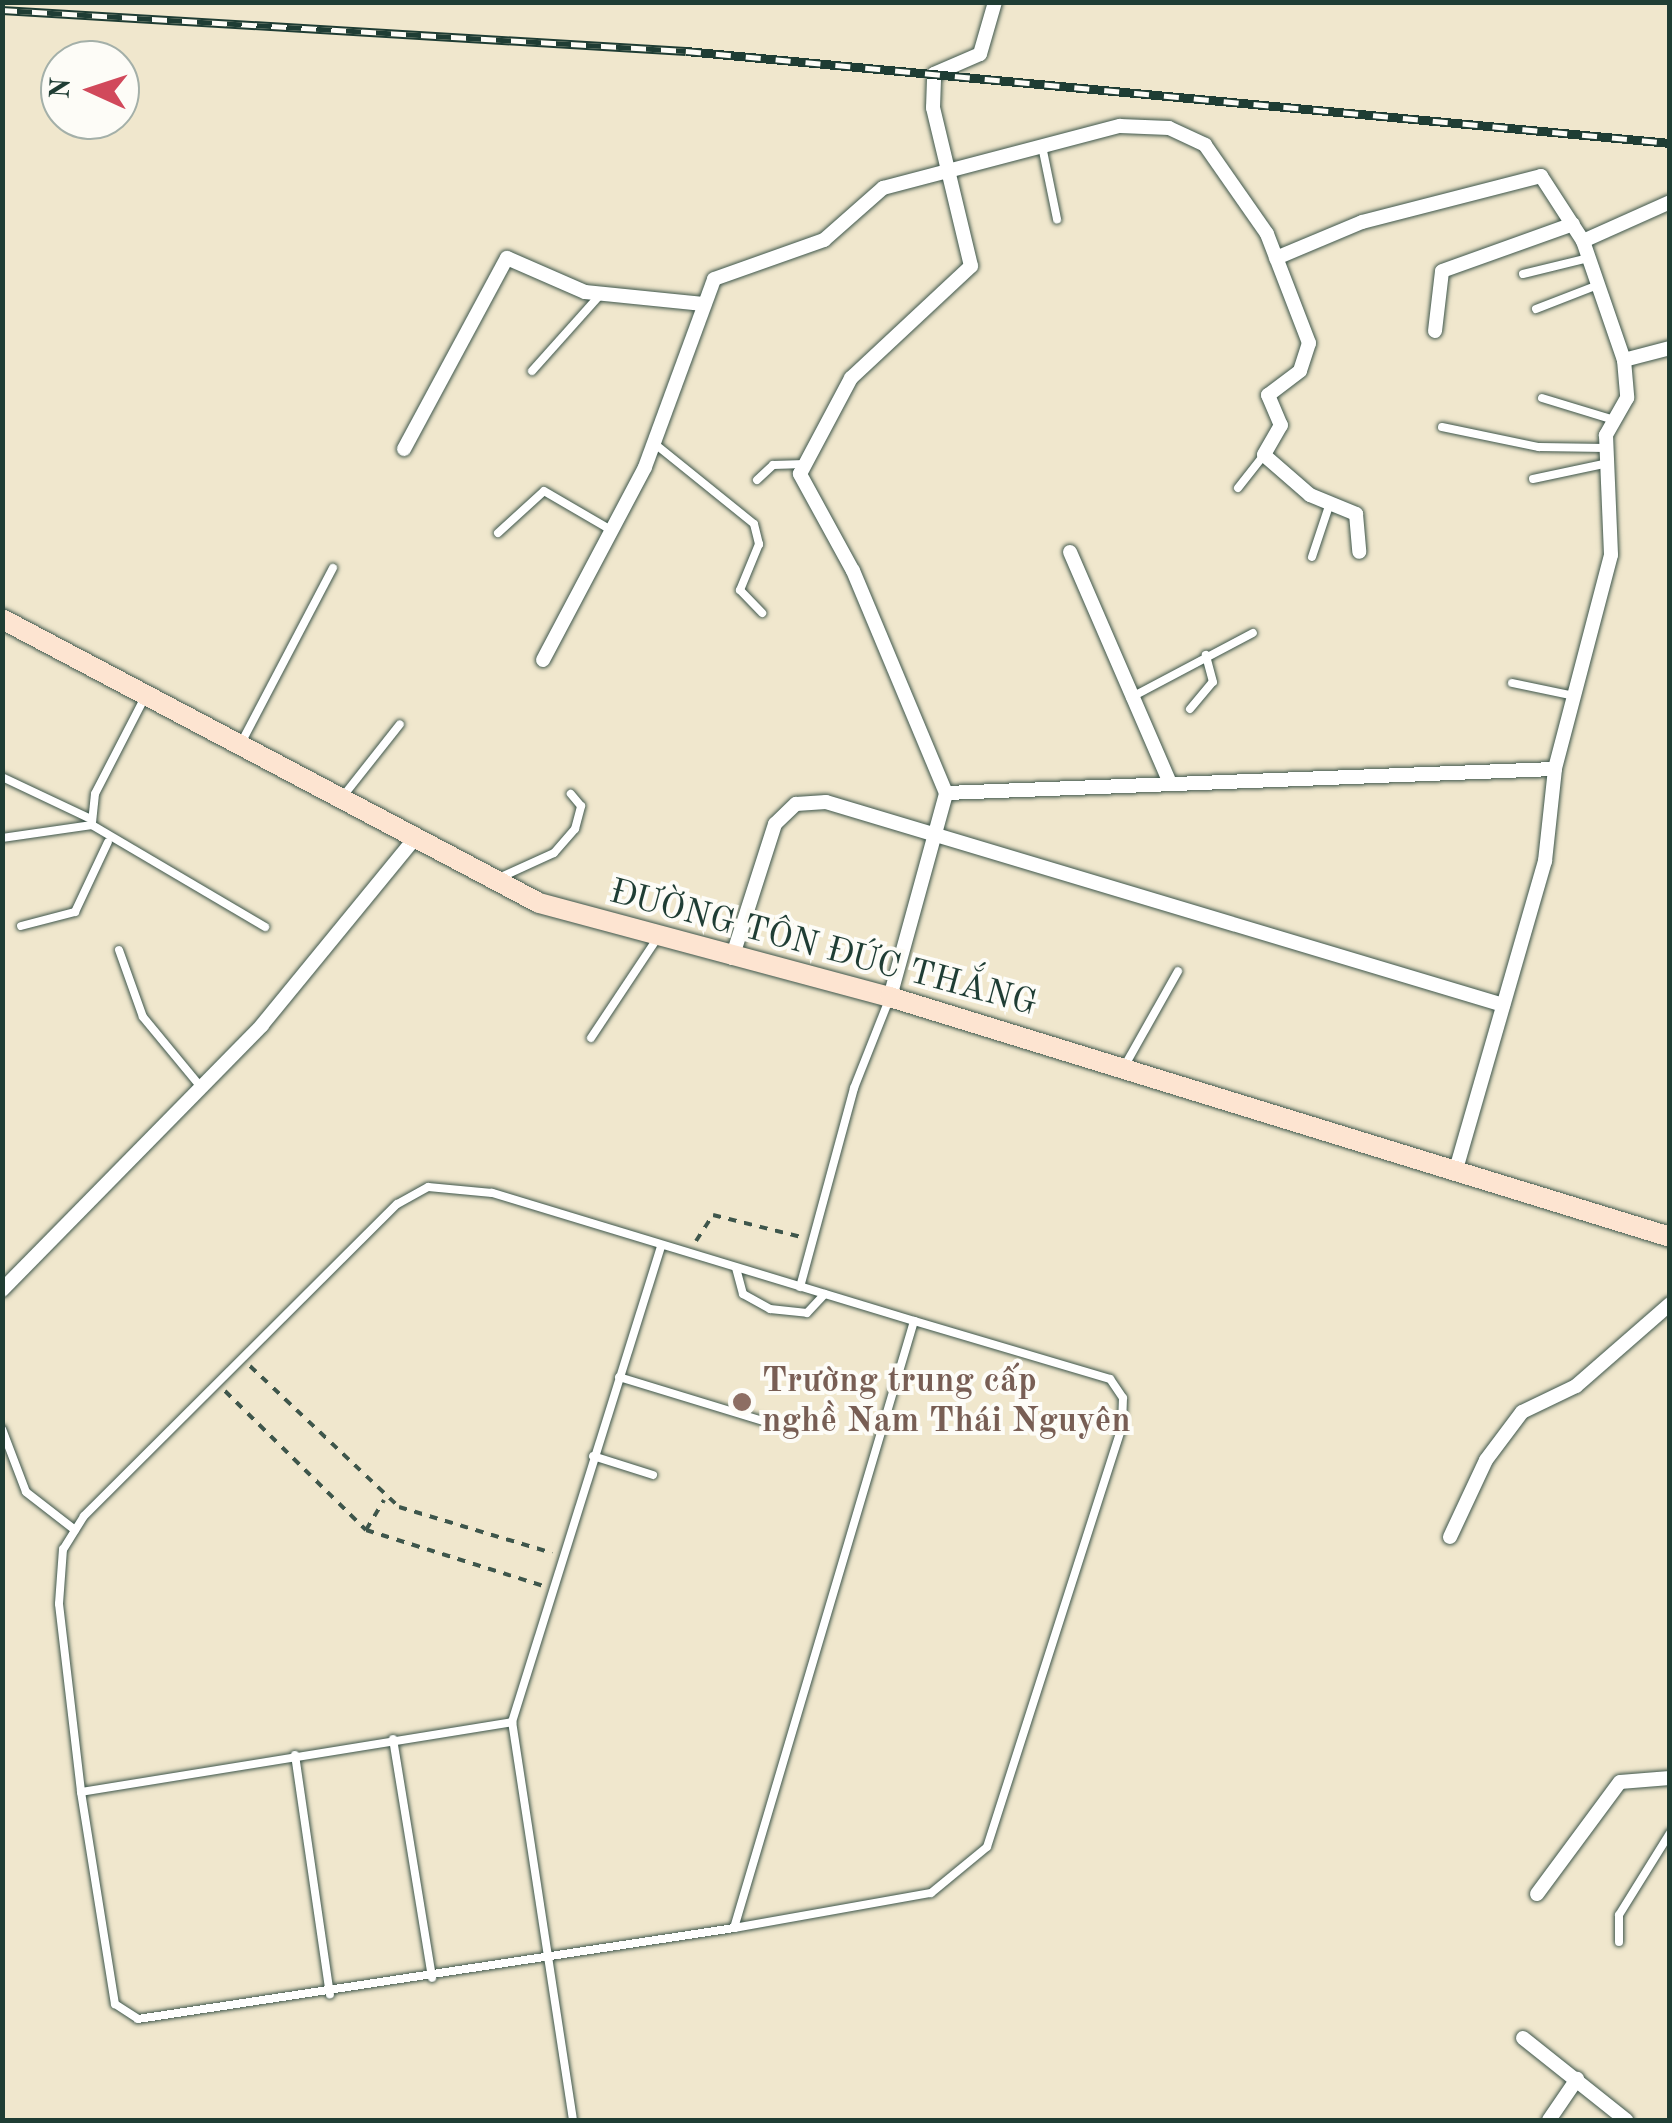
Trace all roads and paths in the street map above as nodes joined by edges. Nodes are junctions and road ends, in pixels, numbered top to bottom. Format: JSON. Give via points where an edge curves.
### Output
{"nodes":[{"id":1,"x":996,"y":2,"type":"edge"},
{"id":2,"x":1042,"y":146,"type":"junction"},
{"id":3,"x":947,"y":173,"type":"junction"},
{"id":4,"x":1670,"y":202,"type":"edge"},
{"id":5,"x":1057,"y":220,"type":"dead end"},
{"id":6,"x":1573,"y":224,"type":"junction"},
{"id":7,"x":1582,"y":241,"type":"junction"},
{"id":8,"x":1276,"y":258,"type":"junction"},
{"id":9,"x":1588,"y":258,"type":"junction"},
{"id":10,"x":1523,"y":274,"type":"dead end"},
{"id":11,"x":1598,"y":285,"type":"junction"},
{"id":12,"x":600,"y":295,"type":"junction"},
{"id":13,"x":703,"y":304,"type":"junction"},
{"id":14,"x":1536,"y":309,"type":"dead end"},
{"id":15,"x":1435,"y":331,"type":"dead end"},
{"id":16,"x":1670,"y":348,"type":"edge"},
{"id":17,"x":1624,"y":360,"type":"junction"},
{"id":18,"x":532,"y":371,"type":"dead end"},
{"id":19,"x":1542,"y":398,"type":"dead end"},
{"id":20,"x":1614,"y":420,"type":"junction"},
{"id":21,"x":1442,"y":427,"type":"dead end"},
{"id":22,"x":655,"y":444,"type":"junction"},
{"id":23,"x":404,"y":448,"type":"dead end"},
{"id":24,"x":1264,"y":455,"type":"junction"},
{"id":25,"x":1607,"y":456,"type":"junction"},
{"id":26,"x":805,"y":464,"type":"junction"},
{"id":27,"x":757,"y":480,"type":"dead end"},
{"id":28,"x":1533,"y":480,"type":"dead end"},
{"id":29,"x":1238,"y":488,"type":"dead end"},
{"id":30,"x":1330,"y":503,"type":"junction"},
{"id":31,"x":611,"y":530,"type":"junction"},
{"id":32,"x":498,"y":532,"type":"dead end"},
{"id":33,"x":1070,"y":552,"type":"dead end"},
{"id":34,"x":1358,"y":552,"type":"dead end"},
{"id":35,"x":1312,"y":558,"type":"dead end"},
{"id":36,"x":333,"y":568,"type":"dead end"},
{"id":37,"x":762,"y":613,"type":"dead end"},
{"id":38,"x":2,"y":619,"type":"edge"},
{"id":39,"x":1253,"y":632,"type":"dead end"},
{"id":40,"x":1206,"y":656,"type":"junction"},
{"id":41,"x":543,"y":660,"type":"dead end"},
{"id":42,"x":1512,"y":683,"type":"dead end"},
{"id":43,"x":146,"y":695,"type":"junction"},
{"id":44,"x":1574,"y":696,"type":"junction"},
{"id":45,"x":1130,"y":698,"type":"junction"},
{"id":46,"x":1190,"y":708,"type":"dead end"},
{"id":47,"x":400,"y":724,"type":"dead end"},
{"id":48,"x":240,"y":744,"type":"junction"},
{"id":49,"x":1556,"y":768,"type":"junction"},
{"id":50,"x":2,"y":777,"type":"edge"},
{"id":51,"x":1170,"y":783,"type":"junction"},
{"id":52,"x":946,"y":793,"type":"junction"},
{"id":53,"x":571,"y":794,"type":"dead end"},
{"id":54,"x":341,"y":798,"type":"junction"},
{"id":55,"x":91,"y":822,"type":"junction"},
{"id":56,"x":935,"y":832,"type":"junction"},
{"id":57,"x":2,"y":838,"type":"edge"},
{"id":58,"x":416,"y":838,"type":"junction"},
{"id":59,"x":108,"y":842,"type":"junction"},
{"id":60,"x":495,"y":880,"type":"junction"},
{"id":61,"x":21,"y":926,"type":"dead end"},
{"id":62,"x":265,"y":927,"type":"dead end"},
{"id":63,"x":658,"y":937,"type":"junction"},
{"id":64,"x":119,"y":950,"type":"dead end"},
{"id":65,"x":732,"y":958,"type":"junction"},
{"id":66,"x":1178,"y":971,"type":"dead end"},
{"id":67,"x":890,"y":998,"type":"junction"},
{"id":68,"x":1503,"y":1006,"type":"junction"},
{"id":69,"x":591,"y":1038,"type":"dead end"},
{"id":70,"x":1124,"y":1068,"type":"junction"},
{"id":71,"x":200,"y":1088,"type":"junction"},
{"id":72,"x":1456,"y":1169,"type":"junction"},
{"id":73,"x":1670,"y":1237,"type":"edge"},
{"id":74,"x":814,"y":1241,"type":"junction"},
{"id":75,"x":661,"y":1247,"type":"junction"},
{"id":76,"x":692,"y":1256,"type":"junction"},
{"id":77,"x":736,"y":1268,"type":"junction"},
{"id":78,"x":800,"y":1287,"type":"junction"},
{"id":79,"x":2,"y":1290,"type":"edge"},
{"id":80,"x":825,"y":1294,"type":"junction"},
{"id":81,"x":1670,"y":1304,"type":"edge"},
{"id":82,"x":914,"y":1321,"type":"junction"},
{"id":83,"x":244,"y":1359,"type":"junction"},
{"id":84,"x":619,"y":1377,"type":"junction"},
{"id":85,"x":218,"y":1384,"type":"junction"},
{"id":86,"x":766,"y":1422,"type":"dead end"},
{"id":87,"x":2,"y":1429,"type":"edge"},
{"id":88,"x":594,"y":1456,"type":"junction"},
{"id":89,"x":652,"y":1475,"type":"dead end"},
{"id":90,"x":386,"y":1498,"type":"junction"},
{"id":91,"x":75,"y":1530,"type":"junction"},
{"id":92,"x":366,"y":1530,"type":"junction"},
{"id":93,"x":1450,"y":1536,"type":"dead end"},
{"id":94,"x":563,"y":1557,"type":"junction"},
{"id":95,"x":554,"y":1589,"type":"junction"},
{"id":96,"x":512,"y":1722,"type":"junction"},
{"id":97,"x":393,"y":1739,"type":"junction"},
{"id":98,"x":295,"y":1755,"type":"junction"},
{"id":99,"x":1670,"y":1778,"type":"edge"},
{"id":100,"x":82,"y":1792,"type":"junction"},
{"id":101,"x":1670,"y":1833,"type":"edge"},
{"id":102,"x":1536,"y":1894,"type":"dead end"},
{"id":103,"x":734,"y":1928,"type":"junction"},
{"id":104,"x":1619,"y":1942,"type":"dead end"},
{"id":105,"x":549,"y":1959,"type":"junction"},
{"id":106,"x":432,"y":1978,"type":"junction"},
{"id":107,"x":330,"y":1994,"type":"junction"},
{"id":108,"x":1524,"y":2038,"type":"dead end"},
{"id":109,"x":1577,"y":2079,"type":"junction"},
{"id":110,"x":572,"y":2120,"type":"edge"},
{"id":111,"x":1550,"y":2120,"type":"edge"},
{"id":112,"x":1626,"y":2120,"type":"edge"}],
"edges":[{"from":1,"to":3,"type":"street","via":[[980,54],[934,74]]},
{"from":2,"to":3,"type":"street"},
{"from":2,"to":5,"type":"lane"},
{"from":2,"to":8,"type":"street","via":[[1120,126],[1190,134],[1220,160]]},
{"from":3,"to":13,"type":"street","via":[[883,188],[824,240],[722,274]]},
{"from":3,"to":26,"type":"street","via":[[967,276],[851,378]]},
{"from":4,"to":7,"type":"street"},
{"from":6,"to":7,"type":"street"},
{"from":6,"to":8,"type":"street","via":[[1548,179],[1533,176],[1348,226]]},
{"from":6,"to":15,"type":"street","via":[[1442,271]]},
{"from":7,"to":9,"type":"street"},
{"from":8,"to":24,"type":"street","via":[[1309,344],[1300,371],[1268,396],[1281,425]]},
{"from":9,"to":10,"type":"lane"},
{"from":9,"to":11,"type":"street"},
{"from":11,"to":14,"type":"lane"},
{"from":11,"to":17,"type":"street"},
{"from":12,"to":13,"type":"street"},
{"from":12,"to":18,"type":"lane"},
{"from":12,"to":23,"type":"street","via":[[503,260]]},
{"from":13,"to":22,"type":"street"},
{"from":16,"to":17,"type":"street"},
{"from":17,"to":20,"type":"street","via":[[1626,398]]},
{"from":19,"to":20,"type":"lane"},
{"from":20,"to":25,"type":"street"},
{"from":21,"to":25,"type":"lane"},
{"from":22,"to":31,"type":"street"},
{"from":22,"to":37,"type":"lane","via":[[754,524],[758,544],[740,590]]},
{"from":24,"to":29,"type":"lane"},
{"from":24,"to":30,"type":"street"},
{"from":25,"to":28,"type":"lane"},
{"from":25,"to":44,"type":"street","via":[[1611,555]]},
{"from":26,"to":27,"type":"lane","via":[[772,465]]},
{"from":26,"to":52,"type":"street","via":[[802,483],[854,571]]},
{"from":30,"to":34,"type":"street","via":[[1356,514]]},
{"from":30,"to":35,"type":"lane"},
{"from":31,"to":32,"type":"lane","via":[[544,491]]},
{"from":31,"to":41,"type":"street"},
{"from":33,"to":45,"type":"street"},
{"from":36,"to":48,"type":"lane"},
{"from":38,"to":43,"type":"main road","name":"ĐƯỜNG TÔN ĐỨC THẮNG"},
{"from":39,"to":40,"type":"lane"},
{"from":40,"to":45,"type":"lane"},
{"from":40,"to":46,"type":"lane","via":[[1213,682]]},
{"from":42,"to":44,"type":"lane"},
{"from":43,"to":48,"type":"main road","name":"ĐƯỜNG TÔN ĐỨC THẮNG"},
{"from":43,"to":55,"type":"lane"},
{"from":44,"to":49,"type":"street"},
{"from":45,"to":51,"type":"street"},
{"from":47,"to":54,"type":"lane"},
{"from":48,"to":54,"type":"main road","name":"ĐƯỜNG TÔN ĐỨC THẮNG"},
{"from":49,"to":51,"type":"street"},
{"from":49,"to":68,"type":"street","via":[[1545,861]]},
{"from":50,"to":55,"type":"lane"},
{"from":51,"to":52,"type":"street"},
{"from":52,"to":56,"type":"street"},
{"from":53,"to":60,"type":"lane","via":[[581,806],[576,829],[554,853]]},
{"from":54,"to":58,"type":"main road","name":"ĐƯỜNG TÔN ĐỨC THẮNG"},
{"from":55,"to":57,"type":"lane"},
{"from":55,"to":59,"type":"lane"},
{"from":56,"to":65,"type":"street","via":[[826,802],[785,811]]},
{"from":56,"to":67,"type":"street"},
{"from":56,"to":68,"type":"street"},
{"from":58,"to":60,"type":"main road","name":"ĐƯỜNG TÔN ĐỨC THẮNG"},
{"from":58,"to":71,"type":"street"},
{"from":59,"to":61,"type":"lane","via":[[75,912]]},
{"from":59,"to":62,"type":"lane"},
{"from":60,"to":63,"type":"main road","name":"ĐƯỜNG TÔN ĐỨC THẮNG","via":[[540,904]]},
{"from":63,"to":65,"type":"main road","name":"ĐƯỜNG TÔN ĐỨC THẮNG"},
{"from":63,"to":69,"type":"lane"},
{"from":64,"to":71,"type":"lane","via":[[132,998]]},
{"from":65,"to":67,"type":"main road","name":"ĐƯỜNG TÔN ĐỨC THẮNG"},
{"from":66,"to":70,"type":"lane"},
{"from":67,"to":70,"type":"main road","name":"ĐƯỜNG TÔN ĐỨC THẮNG"},
{"from":67,"to":74,"type":"lane","via":[[854,1088]]},
{"from":68,"to":72,"type":"street"},
{"from":70,"to":72,"type":"main road","name":"ĐƯỜNG TÔN ĐỨC THẮNG"},
{"from":71,"to":79,"type":"street"},
{"from":72,"to":73,"type":"main road","name":"ĐƯỜNG TÔN ĐỨC THẮNG"},
{"from":74,"to":76,"type":"path","via":[[713,1214],[702,1221]]},
{"from":74,"to":78,"type":"lane"},
{"from":75,"to":76,"type":"lane"},
{"from":75,"to":83,"type":"lane","via":[[492,1193],[428,1187],[398,1204]]},
{"from":75,"to":84,"type":"lane"},
{"from":76,"to":77,"type":"lane"},
{"from":77,"to":78,"type":"lane"},
{"from":77,"to":80,"type":"lane","via":[[744,1294],[770,1308],[807,1313]]},
{"from":78,"to":80,"type":"lane"},
{"from":80,"to":82,"type":"lane"},
{"from":81,"to":93,"type":"street","via":[[1576,1386],[1522,1412],[1486,1460]]},
{"from":82,"to":103,"type":"lane"},
{"from":82,"to":103,"type":"lane","via":[[1110,1379],[1123,1398],[1122,1426],[988,1847],[931,1893]]},
{"from":83,"to":85,"type":"lane"},
{"from":83,"to":90,"type":"path"},
{"from":84,"to":86,"type":"lane"},
{"from":84,"to":88,"type":"lane"},
{"from":85,"to":91,"type":"lane"},
{"from":85,"to":92,"type":"path"},
{"from":87,"to":91,"type":"lane","via":[[26,1492]]},
{"from":88,"to":89,"type":"lane"},
{"from":88,"to":94,"type":"lane"},
{"from":90,"to":92,"type":"path"},
{"from":90,"to":94,"type":"path"},
{"from":91,"to":100,"type":"lane","via":[[58,1575]]},
{"from":92,"to":95,"type":"path"},
{"from":94,"to":95,"type":"lane"},
{"from":95,"to":96,"type":"lane"},
{"from":96,"to":97,"type":"lane"},
{"from":96,"to":105,"type":"lane"},
{"from":97,"to":98,"type":"lane"},
{"from":97,"to":106,"type":"lane"},
{"from":98,"to":100,"type":"lane"},
{"from":98,"to":107,"type":"lane"},
{"from":99,"to":102,"type":"street","via":[[1620,1782]]},
{"from":100,"to":107,"type":"lane","via":[[105,1966],[125,2016],[180,2018]]},
{"from":101,"to":104,"type":"lane","via":[[1619,1915]]},
{"from":103,"to":105,"type":"lane"},
{"from":105,"to":106,"type":"lane"},
{"from":105,"to":110,"type":"lane"},
{"from":106,"to":107,"type":"lane"},
{"from":108,"to":109,"type":"street"},
{"from":109,"to":111,"type":"street"},
{"from":109,"to":112,"type":"street"}]}
